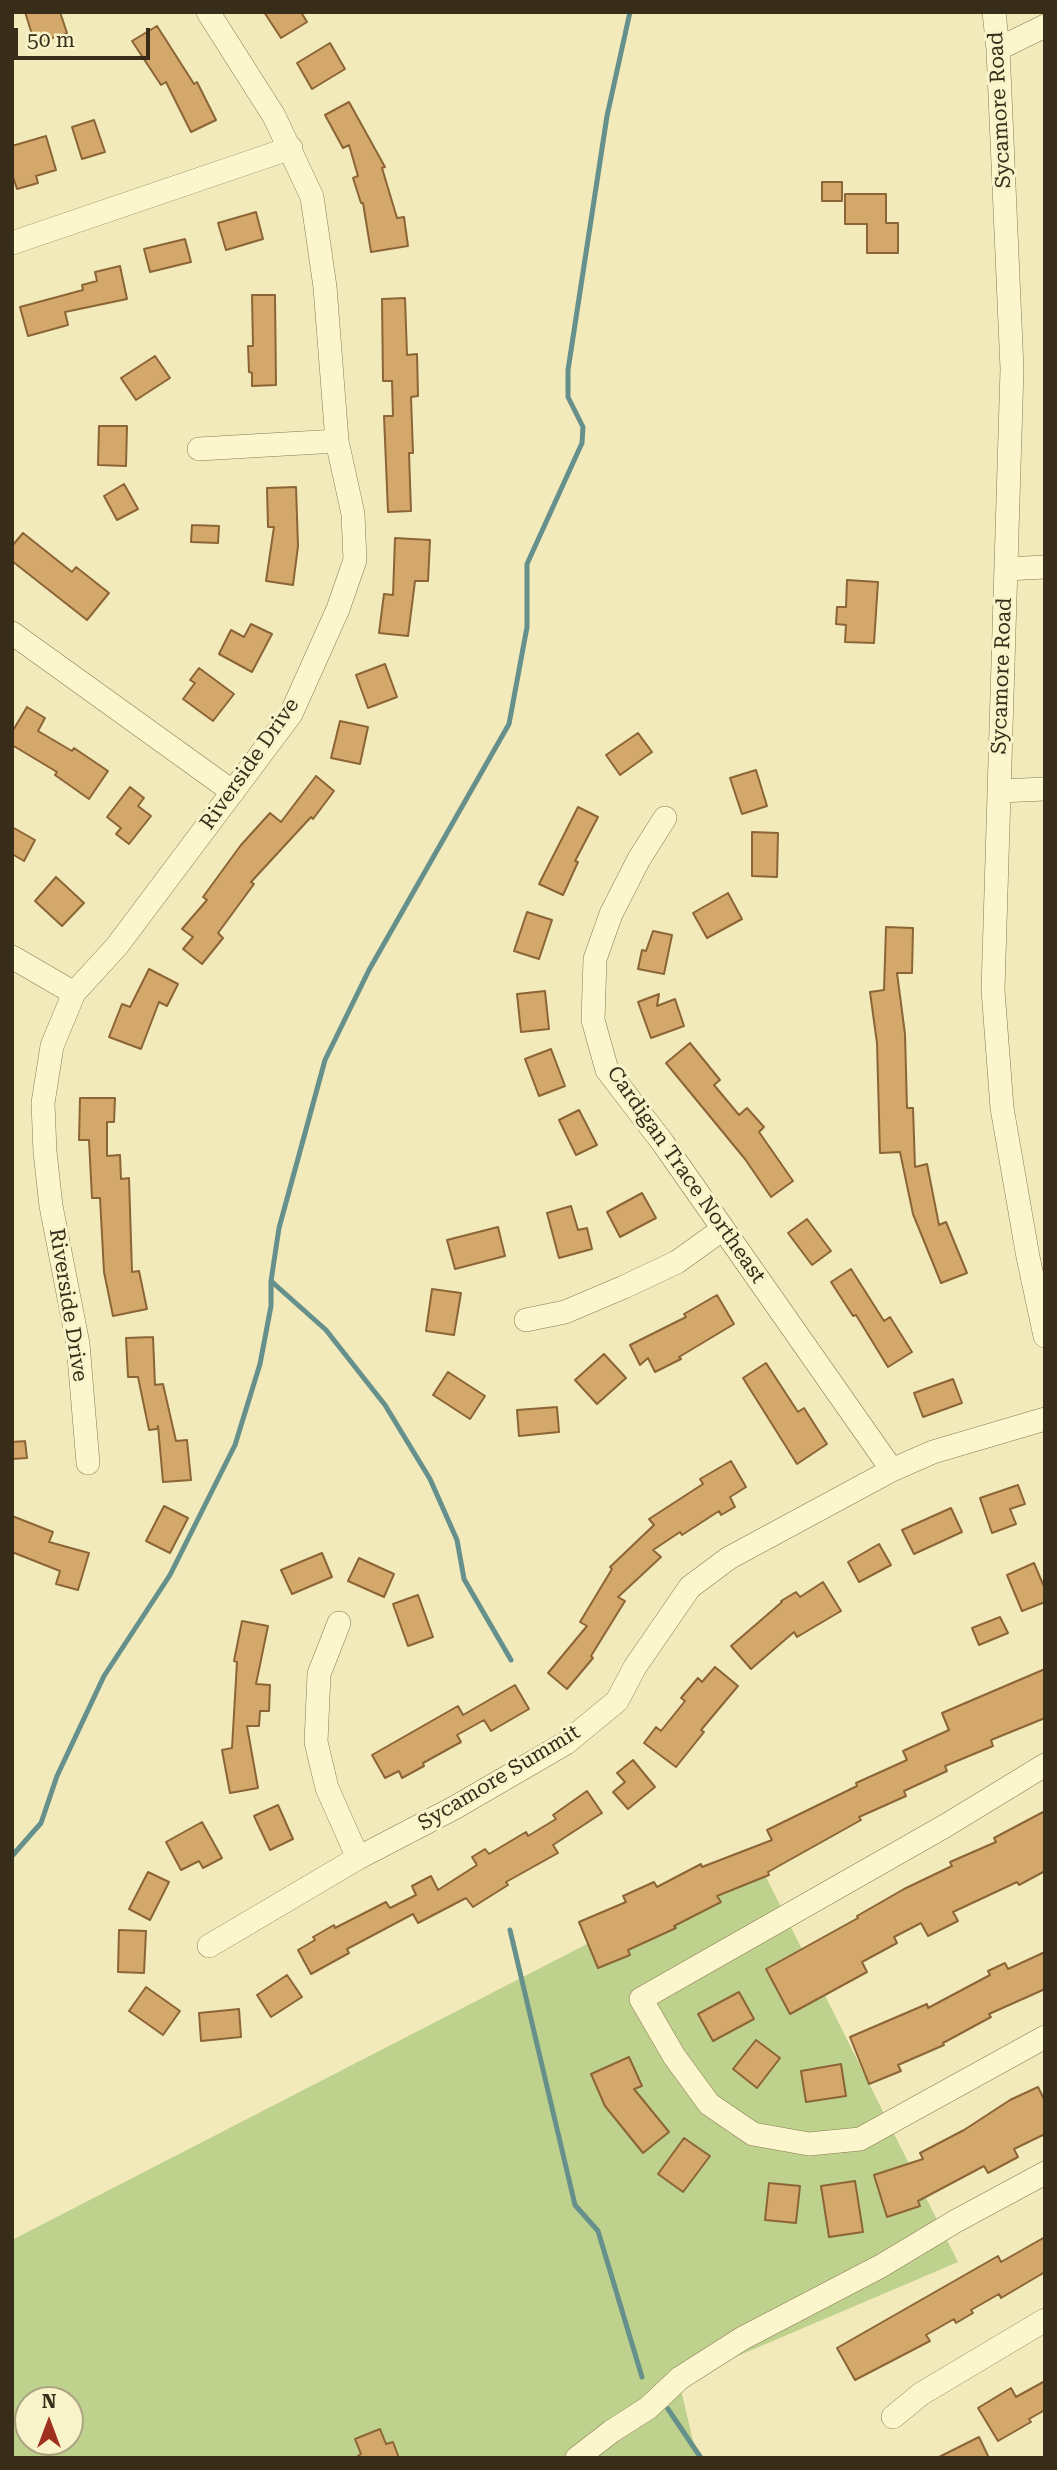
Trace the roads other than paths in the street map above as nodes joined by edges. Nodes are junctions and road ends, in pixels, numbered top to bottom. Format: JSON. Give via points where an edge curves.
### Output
{"nodes":[{"id":1,"x":208,"y":12,"type":"edge"},
{"id":2,"x":994,"y":12,"type":"edge"},
{"id":3,"x":1045,"y":26,"type":"edge"},
{"id":4,"x":998,"y":49,"type":"junction"},
{"id":5,"x":291,"y":148,"type":"junction"},
{"id":6,"x":12,"y":243,"type":"edge"},
{"id":7,"x":337,"y":441,"type":"junction"},
{"id":8,"x":199,"y":449,"type":"dead end"},
{"id":9,"x":1045,"y":567,"type":"edge"},
{"id":10,"x":1006,"y":569,"type":"junction"},
{"id":11,"x":12,"y":633,"type":"edge"},
{"id":12,"x":1045,"y":789,"type":"edge"},
{"id":13,"x":999,"y":791,"type":"junction"},
{"id":14,"x":233,"y":792,"type":"junction"},
{"id":15,"x":665,"y":818,"type":"dead end"},
{"id":16,"x":12,"y":957,"type":"edge"},
{"id":17,"x":74,"y":993,"type":"junction"},
{"id":18,"x":723,"y":1229,"type":"junction"},
{"id":19,"x":526,"y":1320,"type":"dead end"},
{"id":20,"x":1045,"y":1336,"type":"edge"},
{"id":21,"x":1045,"y":1419,"type":"edge"},
{"id":22,"x":88,"y":1463,"type":"dead end"},
{"id":23,"x":892,"y":1470,"type":"junction"},
{"id":24,"x":339,"y":1623,"type":"dead end"},
{"id":25,"x":1045,"y":1765,"type":"edge"},
{"id":26,"x":358,"y":1858,"type":"junction"},
{"id":27,"x":209,"y":1946,"type":"dead end"},
{"id":28,"x":1045,"y":2037,"type":"edge"},
{"id":29,"x":1045,"y":2173,"type":"edge"},
{"id":30,"x":1045,"y":2320,"type":"edge"},
{"id":31,"x":893,"y":2417,"type":"dead end"},
{"id":32,"x":578,"y":2458,"type":"edge"}],
"edges":[{"from":1,"to":5,"type":"street","name":"Riverside Drive"},
{"from":2,"to":4,"type":"street","name":"Sycamore Road"},
{"from":3,"to":4,"type":"street"},
{"from":4,"to":10,"type":"street","name":"Sycamore Road","via":[[1012,369]]},
{"from":5,"to":6,"type":"street"},
{"from":5,"to":7,"type":"street","name":"Riverside Drive","via":[[312,197],[325,287]]},
{"from":7,"to":8,"type":"street"},
{"from":7,"to":14,"type":"street","name":"Riverside Drive","via":[[353,514],[355,560],[291,714]]},
{"from":9,"to":10,"type":"street"},
{"from":10,"to":13,"type":"street","name":"Sycamore Road"},
{"from":11,"to":14,"type":"street"},
{"from":12,"to":13,"type":"street"},
{"from":13,"to":20,"type":"street","name":"Sycamore Road","via":[[993,990],[1002,1108]]},
{"from":14,"to":17,"type":"street","name":"Riverside Drive","via":[[117,946]]},
{"from":15,"to":18,"type":"street","name":"Cardigan Trace Northeast","via":[[611,914],[595,959],[593,1020],[607,1070]]},
{"from":16,"to":17,"type":"street"},
{"from":17,"to":22,"type":"street","name":"Riverside Drive","via":[[52,1046],[43,1103],[51,1206],[78,1344]]},
{"from":18,"to":19,"type":"street","via":[[677,1262],[624,1287],[565,1312]]},
{"from":18,"to":23,"type":"street","name":"Cardigan Trace Northeast"},
{"from":21,"to":23,"type":"street","name":"Sycamore Summit","via":[[933,1452]]},
{"from":23,"to":26,"type":"street","name":"Sycamore Summit","via":[[729,1558],[690,1587],[617,1701],[566,1744]]},
{"from":24,"to":26,"type":"street","via":[[319,1674],[316,1742],[327,1788]]},
{"from":25,"to":28,"type":"street","via":[[642,1999],[674,2056],[709,2104],[753,2134],[809,2144],[860,2139]]},
{"from":26,"to":27,"type":"street","name":"Sycamore Summit"},
{"from":29,"to":32,"type":"street","via":[[743,2338],[680,2378],[648,2408]]},
{"from":30,"to":31,"type":"street","via":[[921,2394]]}]}
